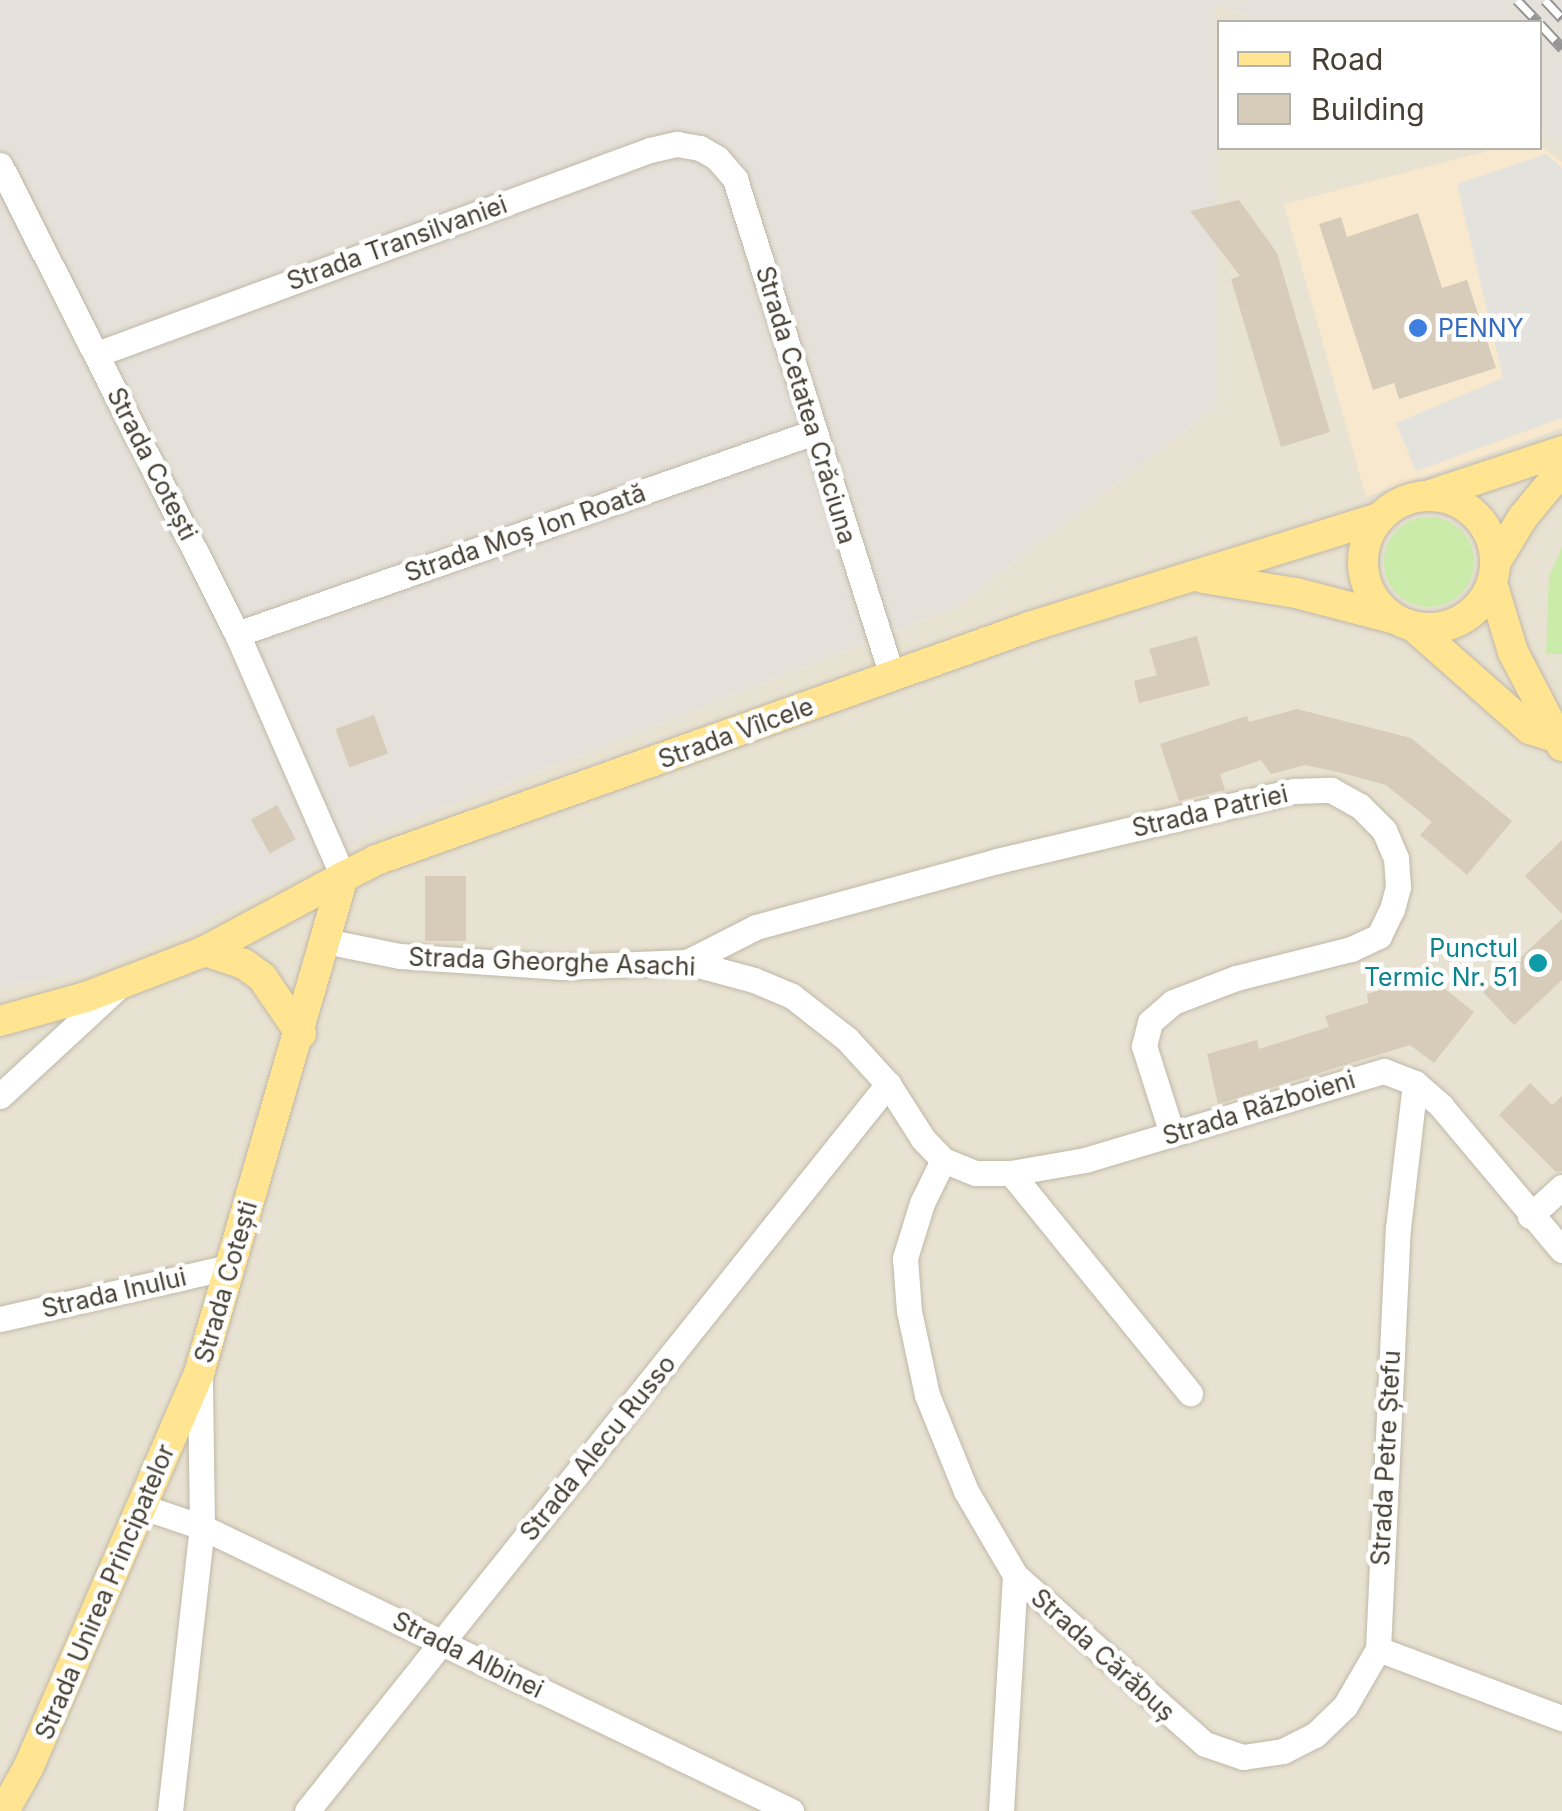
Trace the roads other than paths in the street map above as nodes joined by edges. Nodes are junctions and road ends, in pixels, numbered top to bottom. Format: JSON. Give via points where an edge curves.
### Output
{"nodes":[{"id":1,"x":700,"y":148,"type":"joint"},
{"id":2,"x":0,"y":164,"type":"edge"},
{"id":3,"x":96,"y":354,"type":"junction"},
{"id":4,"x":814,"y":432,"type":"junction"},
{"id":5,"x":1562,"y":450,"type":"edge"},
{"id":6,"x":1562,"y":470,"type":"edge"},
{"id":7,"x":1430,"y":495,"type":"junction"},
{"id":8,"x":1379,"y":518,"type":"junction"},
{"id":9,"x":1493,"y":573,"type":"junction"},
{"id":10,"x":1196,"y":577,"type":"junction"},
{"id":11,"x":1404,"y":623,"type":"junction"},
{"id":12,"x":237,"y":634,"type":"junction"},
{"id":13,"x":892,"y":676,"type":"junction"},
{"id":14,"x":1558,"y":742,"type":"edge"},
{"id":15,"x":343,"y":877,"type":"junction"},
{"id":16,"x":324,"y":941,"type":"junction"},
{"id":17,"x":205,"y":952,"type":"junction"},
{"id":18,"x":687,"y":962,"type":"junction"},
{"id":19,"x":121,"y":985,"type":"junction"},
{"id":20,"x":0,"y":1020,"type":"edge"},
{"id":21,"x":301,"y":1034,"type":"junction"},
{"id":22,"x":1414,"y":1083,"type":"junction"},
{"id":23,"x":888,"y":1084,"type":"junction"},
{"id":24,"x":0,"y":1096,"type":"edge"},
{"id":25,"x":1172,"y":1134,"type":"junction"},
{"id":26,"x":943,"y":1160,"type":"junction"},
{"id":27,"x":1011,"y":1173,"type":"junction"},
{"id":28,"x":1562,"y":1187,"type":"edge"},
{"id":29,"x":1530,"y":1216,"type":"junction"},
{"id":30,"x":1562,"y":1250,"type":"edge"},
{"id":31,"x":228,"y":1266,"type":"junction"},
{"id":32,"x":0,"y":1318,"type":"edge"},
{"id":33,"x":200,"y":1370,"type":"junction"},
{"id":34,"x":1190,"y":1393,"type":"dead end"},
{"id":35,"x":143,"y":1506,"type":"junction"},
{"id":36,"x":202,"y":1527,"type":"junction"},
{"id":37,"x":1015,"y":1575,"type":"junction"},
{"id":38,"x":442,"y":1643,"type":"junction"},
{"id":39,"x":1378,"y":1649,"type":"junction"},
{"id":40,"x":1562,"y":1718,"type":"edge"},
{"id":41,"x":1243,"y":1757,"type":"joint"},
{"id":42,"x":4,"y":1811,"type":"edge"},
{"id":43,"x":170,"y":1811,"type":"edge"},
{"id":44,"x":307,"y":1811,"type":"edge"},
{"id":45,"x":790,"y":1811,"type":"edge"},
{"id":46,"x":1002,"y":1811,"type":"edge"}],
"edges":[{"from":1,"to":3,"type":"street","name":"Strada Transilvaniei","via":[[650,150]]},
{"from":1,"to":4,"type":"street","name":"Strada Cetatea Crăciuna","via":[[735,178]]},
{"from":2,"to":3,"type":"street","name":"Strada Cotești"},
{"from":3,"to":12,"type":"street","name":"Strada Cotești"},
{"from":4,"to":12,"type":"street","name":"Strada Moș Ion Roată"},
{"from":4,"to":13,"type":"street","name":"Strada Cetatea Crăciuna"},
{"from":5,"to":7,"type":"main road"},
{"from":6,"to":9,"type":"main road","via":[[1523,517]]},
{"from":7,"to":8,"type":"main road","via":[[1400,502]]},
{"from":7,"to":9,"type":"main road","via":[[1469,508],[1492,542]]},
{"from":8,"to":10,"type":"main road","name":"Strada Vîlcele"},
{"from":8,"to":11,"type":"main road","via":[[1368,534],[1363,572],[1369,591]]},
{"from":9,"to":11,"type":"main road","via":[[1469,615],[1452,624]]},
{"from":9,"to":14,"type":"main road","via":[[1514,652]]},
{"from":10,"to":11,"type":"main road","name":"Strada Vîlcele","via":[[1279,590]]},
{"from":10,"to":13,"type":"main road","name":"Strada Vîlcele"},
{"from":11,"to":14,"type":"main road","via":[[1530,729]]},
{"from":12,"to":15,"type":"street","name":"Strada Cotești"},
{"from":13,"to":15,"type":"main road","name":"Strada Vîlcele"},
{"from":15,"to":16,"type":"main road"},
{"from":15,"to":17,"type":"main road","name":"Strada Vîlcele"},
{"from":16,"to":18,"type":"street","name":"Strada Gheorghe Asachi","via":[[400,956],[562,967]]},
{"from":16,"to":21,"type":"main road","name":"Strada Cotești"},
{"from":17,"to":19,"type":"main road","name":"Strada Vîlcele"},
{"from":17,"to":21,"type":"main road","via":[[262,977]]},
{"from":18,"to":23,"type":"street","name":"Strada Gheorghe Asachi","via":[[792,996],[848,1040]]},
{"from":18,"to":25,"type":"street","name":"Strada Patriei","via":[[756,926],[978,866],[1294,790],[1331,790],[1384,830],[1396,858],[1392,909],[1379,936],[1352,949],[1236,978],[1173,1002],[1150,1022],[1144,1046]]},
{"from":19,"to":20,"type":"main road","name":"Strada Vîlcele"},
{"from":19,"to":24,"type":"street"},
{"from":21,"to":31,"type":"main road","name":"Strada Cotești"},
{"from":22,"to":25,"type":"street","name":"Strada Războieni","via":[[1384,1071]]},
{"from":22,"to":29,"type":"street","via":[[1441,1106]]},
{"from":22,"to":39,"type":"street","name":"Strada Petre Ștefu","via":[[1398,1228]]},
{"from":23,"to":26,"type":"street","name":"Strada Gheorghe Asachi"},
{"from":23,"to":38,"type":"street","name":"Strada Alecu Russo"},
{"from":25,"to":27,"type":"street","name":"Strada Războieni"},
{"from":26,"to":27,"type":"street","name":"Strada Războieni","via":[[976,1173]]},
{"from":26,"to":37,"type":"street","via":[[905,1258],[909,1311],[934,1411],[966,1491]]},
{"from":27,"to":34,"type":"street"},
{"from":28,"to":29,"type":"street"},
{"from":29,"to":30,"type":"street"},
{"from":31,"to":32,"type":"street","name":"Strada Inului"},
{"from":31,"to":33,"type":"main road","name":"Strada Cotești"},
{"from":33,"to":35,"type":"main road","name":"Strada Unirea Principatelor"},
{"from":33,"to":36,"type":"street","name":"Strada Cotești"},
{"from":35,"to":36,"type":"street","name":"Strada Albinei"},
{"from":35,"to":42,"type":"main road","name":"Strada Unirea Principatelor"},
{"from":36,"to":38,"type":"street","name":"Strada Albinei"},
{"from":36,"to":43,"type":"street","name":"Strada Cotești"},
{"from":37,"to":41,"type":"street","name":"Strada Cărăbuș","via":[[1204,1744]]},
{"from":37,"to":46,"type":"street","name":"Strada Cărăbuș"},
{"from":38,"to":44,"type":"street","name":"Strada Alecu Russo"},
{"from":38,"to":45,"type":"street","name":"Strada Albinei"},
{"from":39,"to":40,"type":"street"},
{"from":39,"to":41,"type":"street","name":"Strada Petre Ștefu","via":[[1345,1706],[1315,1735],[1283,1751]]}]}
